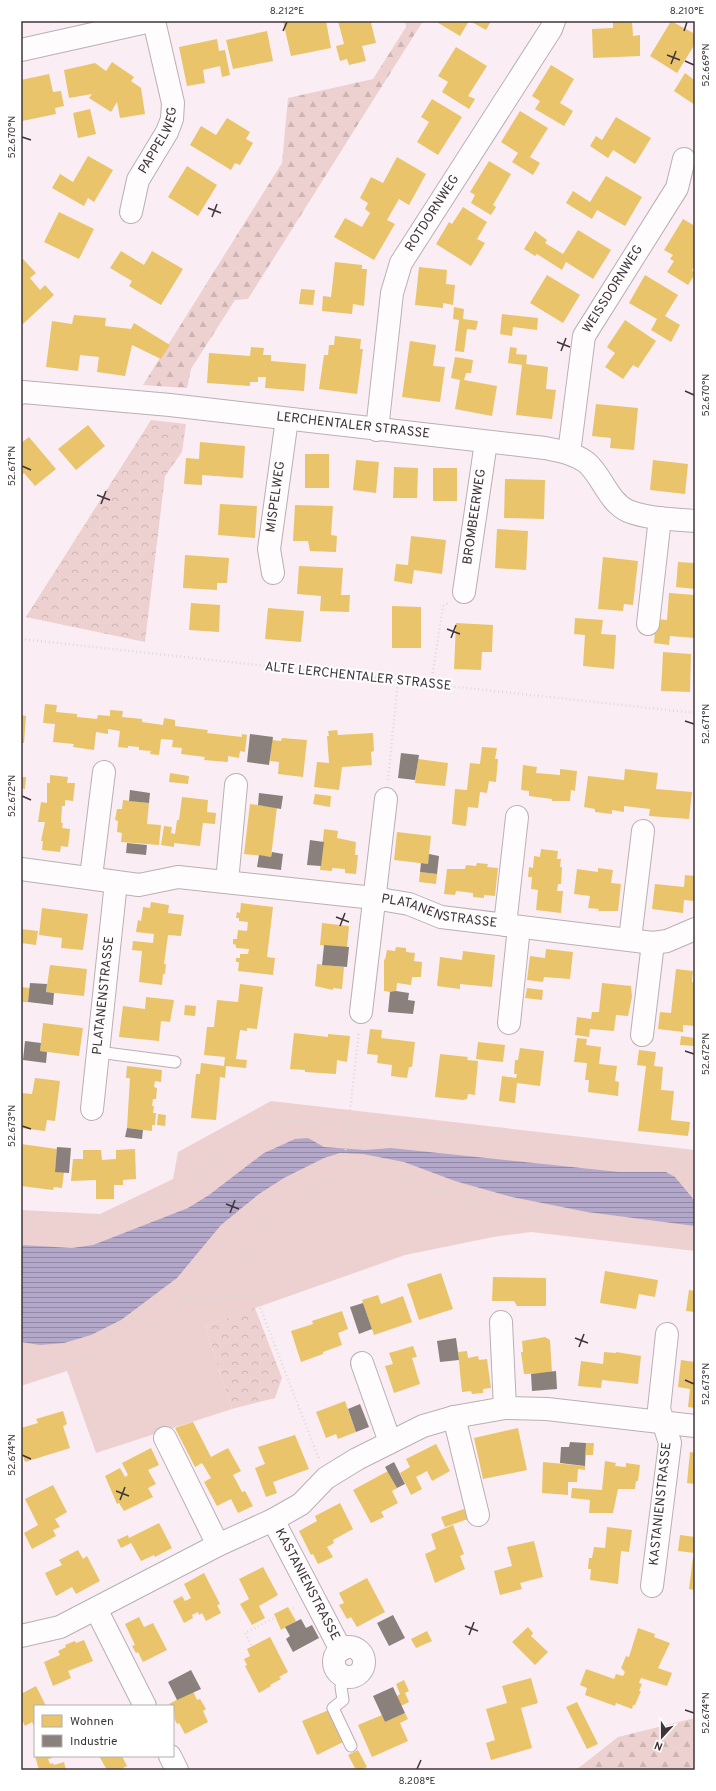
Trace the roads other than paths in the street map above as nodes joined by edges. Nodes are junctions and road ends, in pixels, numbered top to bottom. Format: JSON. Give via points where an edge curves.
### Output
{"nodes":[{"id":1,"x":151,"y":21,"type":"edge"},
{"id":2,"x":154,"y":21,"type":"edge"},
{"id":3,"x":554,"y":21,"type":"edge"},
{"id":4,"x":21,"y":50,"type":"edge"},
{"id":5,"x":684,"y":159,"type":"dead end"},
{"id":6,"x":132,"y":212,"type":"dead end"},
{"id":7,"x":22,"y":392,"type":"edge"},
{"id":8,"x":287,"y":419,"type":"junction"},
{"id":9,"x":377,"y":430,"type":"junction"},
{"id":10,"x":486,"y":442,"type":"junction"},
{"id":11,"x":569,"y":453,"type":"junction"},
{"id":12,"x":660,"y":518,"type":"junction"},
{"id":13,"x":695,"y":521,"type":"edge"},
{"id":14,"x":273,"y":573,"type":"dead end"},
{"id":15,"x":464,"y":592,"type":"road end"},
{"id":16,"x":648,"y":624,"type":"dead end"},
{"id":17,"x":104,"y":772,"type":"dead end"},
{"id":18,"x":236,"y":784,"type":"dead end"},
{"id":19,"x":386,"y":799,"type":"road end"},
{"id":20,"x":517,"y":817,"type":"dead end"},
{"id":21,"x":643,"y":831,"type":"dead end"},
{"id":22,"x":21,"y":869,"type":"edge"},
{"id":23,"x":91,"y":878,"type":"junction"},
{"id":24,"x":116,"y":882,"type":"junction"},
{"id":25,"x":227,"y":882,"type":"junction"},
{"id":26,"x":374,"y":898,"type":"junction"},
{"id":27,"x":512,"y":926,"type":"junction"},
{"id":28,"x":695,"y":929,"type":"edge"},
{"id":29,"x":630,"y":939,"type":"junction"},
{"id":30,"x":653,"y":943,"type":"junction"},
{"id":31,"x":361,"y":1012,"type":"road end"},
{"id":32,"x":509,"y":1023,"type":"dead end"},
{"id":33,"x":642,"y":1035,"type":"dead end"},
{"id":34,"x":98,"y":1052,"type":"junction"},
{"id":35,"x":175,"y":1062,"type":"dead end"},
{"id":36,"x":92,"y":1109,"type":"dead end"},
{"id":37,"x":501,"y":1322,"type":"dead end"},
{"id":38,"x":667,"y":1334,"type":"dead end"},
{"id":39,"x":362,"y":1363,"type":"dead end"},
{"id":40,"x":506,"y":1408,"type":"junction"},
{"id":41,"x":454,"y":1417,"type":"junction"},
{"id":42,"x":665,"y":1424,"type":"junction"},
{"id":43,"x":695,"y":1426,"type":"edge"},
{"id":44,"x":165,"y":1438,"type":"dead end"},
{"id":45,"x":390,"y":1442,"type":"junction"},
{"id":46,"x":478,"y":1515,"type":"dead end"},
{"id":47,"x":273,"y":1520,"type":"junction"},
{"id":48,"x":218,"y":1545,"type":"junction"},
{"id":49,"x":652,"y":1586,"type":"dead end"},
{"id":50,"x":96,"y":1609,"type":"junction"},
{"id":51,"x":21,"y":1636,"type":"edge"},
{"id":52,"x":344,"y":1676,"type":"joint"},
{"id":53,"x":144,"y":1705,"type":"edge"},
{"id":54,"x":351,"y":1746,"type":"dead end"},
{"id":55,"x":170,"y":1757,"type":"edge"},
{"id":56,"x":177,"y":1770,"type":"edge"}],
"edges":[{"from":1,"to":4,"type":"street"},
{"from":2,"to":6,"type":"street","name":"PAPPELWEG","via":[[173,103],[172,119],[168,132],[138,180]]},
{"from":3,"to":9,"type":"street","name":"ROTDORNWEG","via":[[401,263],[392,293]]},
{"from":5,"to":11,"type":"street","name":"WEISSDORNWEG","via":[[677,188],[584,336]]},
{"from":7,"to":8,"type":"street","name":"LERCHENTALER STRASSE","via":[[170,405]]},
{"from":8,"to":9,"type":"street","name":"LERCHENTALER STRASSE"},
{"from":8,"to":14,"type":"street","name":"MISPELWEG","via":[[269,549]]},
{"from":9,"to":10,"type":"street","name":"LERCHENTALER STRASSE"},
{"from":10,"to":11,"type":"street","name":"LERCHENTALER STRASSE"},
{"from":10,"to":15,"type":"street","name":"BROMBEERWEG"},
{"from":11,"to":12,"type":"street","name":"LERCHENTALER STRASSE","via":[[586,463],[613,498],[627,510]]},
{"from":12,"to":13,"type":"street","name":"LERCHENTALER STRASSE"},
{"from":12,"to":16,"type":"street"},
{"from":17,"to":23,"type":"street"},
{"from":18,"to":25,"type":"street"},
{"from":19,"to":26,"type":"street","name":"PLATANENSTRASSE"},
{"from":20,"to":27,"type":"street","name":"PLATANENSTRASSE"},
{"from":21,"to":29,"type":"street"},
{"from":22,"to":23,"type":"street","name":"PLATANENSTRASSE"},
{"from":23,"to":24,"type":"street","name":"PLATANENSTRASSE"},
{"from":24,"to":25,"type":"street","name":"PLATANENSTRASSE","via":[[139,885],[178,877]]},
{"from":24,"to":34,"type":"street","name":"PLATANENSTRASSE"},
{"from":25,"to":26,"type":"street","name":"PLATANENSTRASSE"},
{"from":26,"to":27,"type":"street","name":"PLATANENSTRASSE","via":[[409,904],[441,917]]},
{"from":26,"to":31,"type":"street","name":"PLATANENSTRASSE"},
{"from":27,"to":29,"type":"street","name":"PLATANENSTRASSE"},
{"from":27,"to":32,"type":"street","name":"PLATANENSTRASSE"},
{"from":28,"to":30,"type":"street","name":"PLATANENSTRASSE","via":[[667,941]]},
{"from":29,"to":30,"type":"street","name":"PLATANENSTRASSE"},
{"from":30,"to":33,"type":"street"},
{"from":34,"to":35,"type":"lane"},
{"from":34,"to":36,"type":"street","name":"PLATANENSTRASSE"},
{"from":37,"to":40,"type":"street"},
{"from":38,"to":42,"type":"street","name":"KASTANIENSTRASSE","via":[[659,1409]]},
{"from":39,"to":45,"type":"street"},
{"from":40,"to":41,"type":"street","name":"KASTANIENSTRASSE"},
{"from":40,"to":42,"type":"street","name":"KASTANIENSTRASSE","via":[[547,1410]]},
{"from":41,"to":45,"type":"street","name":"KASTANIENSTRASSE","via":[[423,1426]]},
{"from":41,"to":46,"type":"street"},
{"from":42,"to":43,"type":"street","name":"KASTANIENSTRASSE"},
{"from":42,"to":49,"type":"street","name":"KASTANIENSTRASSE","via":[[670,1443]]},
{"from":44,"to":48,"type":"street"},
{"from":45,"to":47,"type":"street","name":"KASTANIENSTRASSE","via":[[326,1478],[301,1504]]},
{"from":47,"to":48,"type":"street","name":"KASTANIENSTRASSE"},
{"from":47,"to":52,"type":"street","name":"KASTANIENSTRASSE","via":[[341,1650],[354,1648],[363,1657],[364,1664],[357,1674],[351,1677]]},
{"from":48,"to":50,"type":"street","name":"KASTANIENSTRASSE"},
{"from":50,"to":51,"type":"street","name":"KASTANIENSTRASSE","via":[[60,1627]]},
{"from":50,"to":53,"type":"street"},
{"from":52,"to":54,"type":"lane","via":[[341,1687],[343,1700],[333,1708]]},
{"from":55,"to":56,"type":"street"}]}
